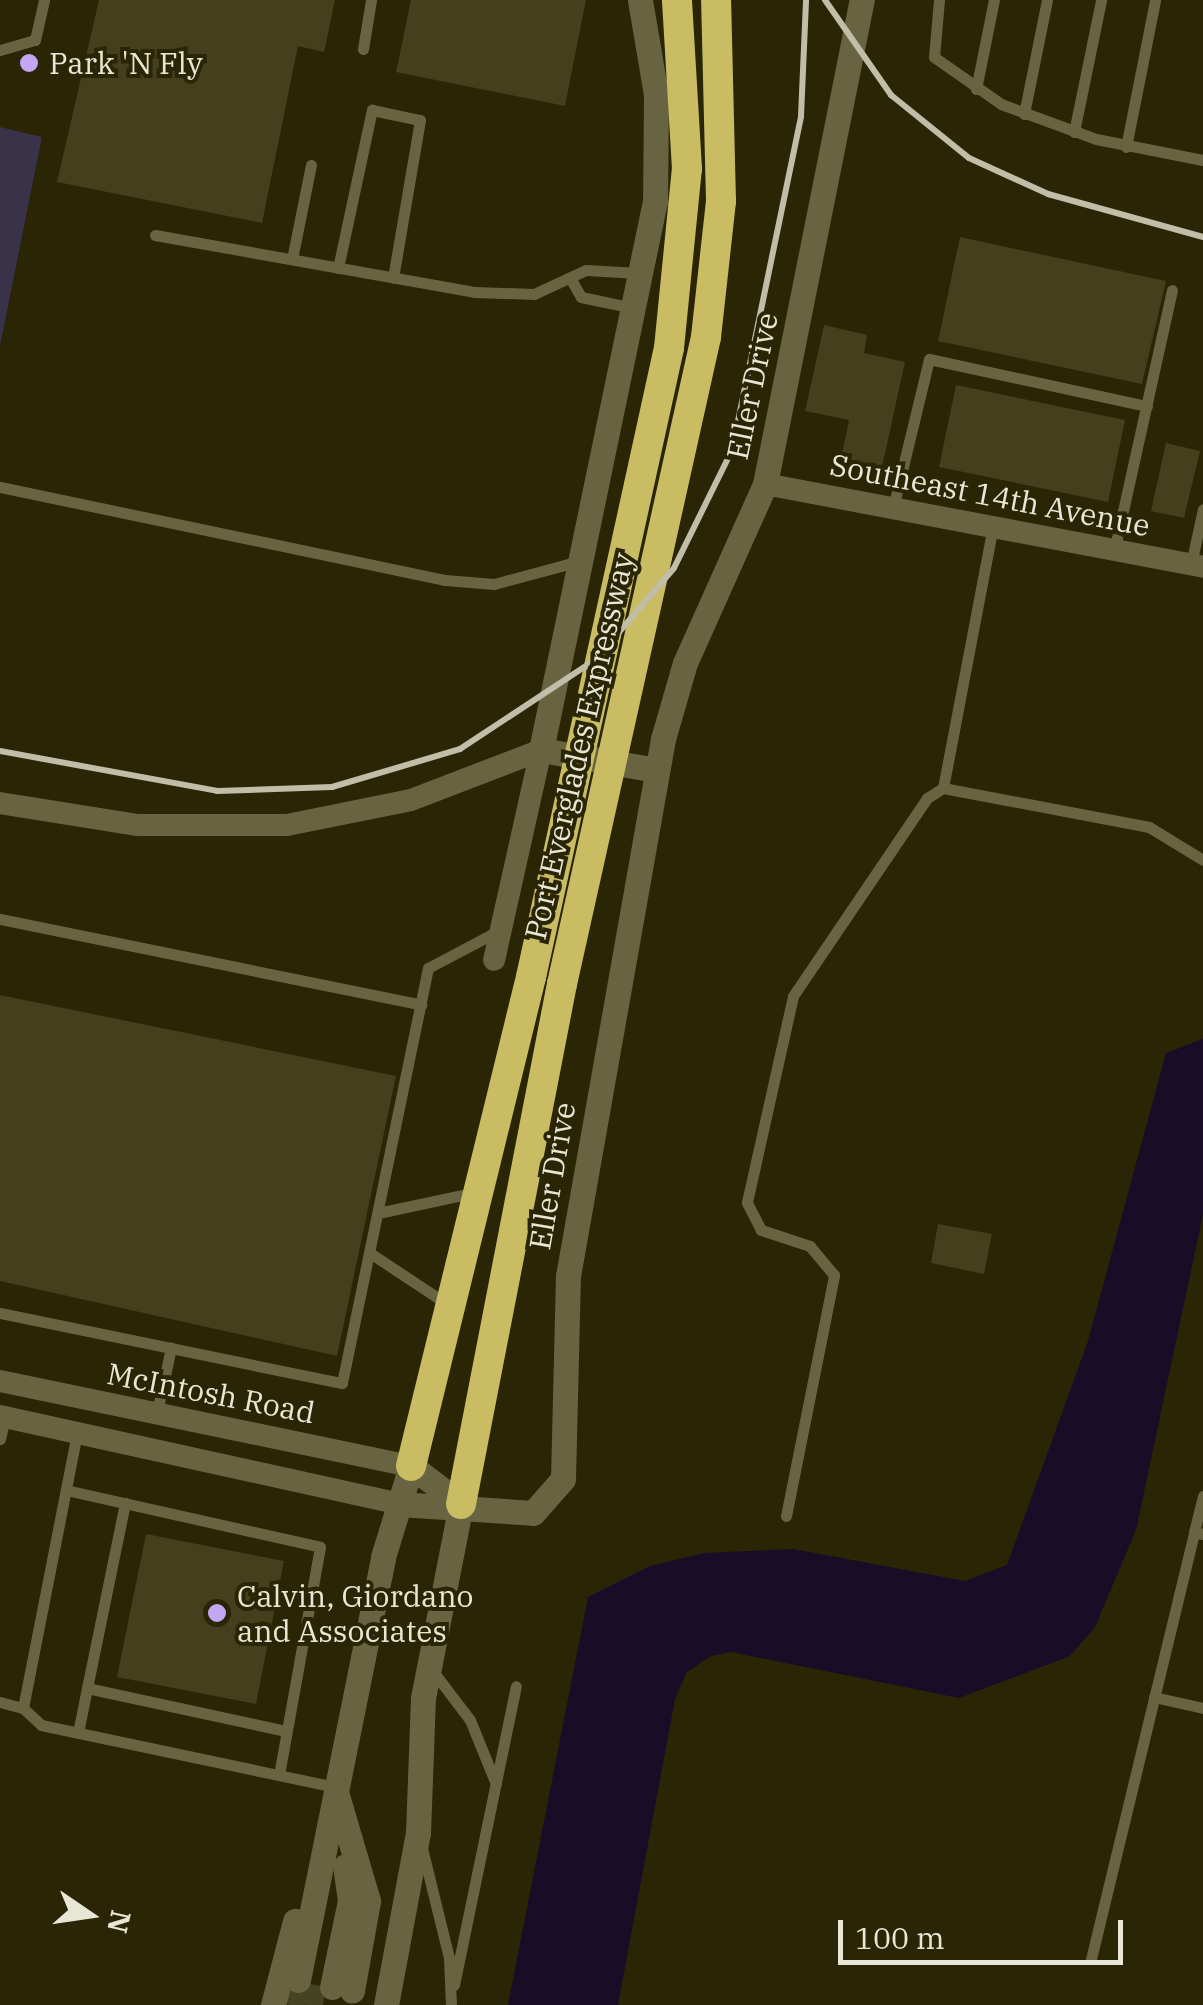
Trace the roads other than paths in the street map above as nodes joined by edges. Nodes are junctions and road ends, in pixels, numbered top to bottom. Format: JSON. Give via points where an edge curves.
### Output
{"nodes":[{"id":1,"x":44,"y":0,"type":"edge"},
{"id":2,"x":372,"y":0,"type":"edge"},
{"id":3,"x":640,"y":0,"type":"edge"},
{"id":4,"x":677,"y":0,"type":"edge"},
{"id":5,"x":716,"y":0,"type":"edge"},
{"id":6,"x":862,"y":0,"type":"edge"},
{"id":7,"x":940,"y":0,"type":"edge"},
{"id":8,"x":994,"y":0,"type":"edge"},
{"id":9,"x":1048,"y":0,"type":"edge"},
{"id":10,"x":1101,"y":0,"type":"edge"},
{"id":11,"x":1156,"y":0,"type":"edge"},
{"id":12,"x":363,"y":49,"type":"dead end"},
{"id":13,"x":0,"y":50,"type":"edge"},
{"id":14,"x":976,"y":89,"type":"junction"},
{"id":15,"x":1024,"y":114,"type":"junction"},
{"id":16,"x":1074,"y":132,"type":"junction"},
{"id":17,"x":1126,"y":147,"type":"junction"},
{"id":18,"x":1203,"y":160,"type":"edge"},
{"id":19,"x":311,"y":165,"type":"dead end"},
{"id":20,"x":155,"y":235,"type":"dead end"},
{"id":21,"x":292,"y":260,"type":"junction"},
{"id":22,"x":338,"y":268,"type":"junction"},
{"id":23,"x":642,"y":274,"type":"junction"},
{"id":24,"x":394,"y":278,"type":"junction"},
{"id":25,"x":572,"y":281,"type":"junction"},
{"id":26,"x":1172,"y":290,"type":"dead end"},
{"id":27,"x":635,"y":308,"type":"junction"},
{"id":28,"x":1147,"y":406,"type":"junction"},
{"id":29,"x":765,"y":484,"type":"junction"},
{"id":30,"x":0,"y":487,"type":"edge"},
{"id":31,"x":893,"y":508,"type":"junction"},
{"id":32,"x":1203,"y":510,"type":"edge"},
{"id":33,"x":993,"y":525,"type":"junction"},
{"id":34,"x":1115,"y":547,"type":"junction"},
{"id":35,"x":583,"y":560,"type":"junction"},
{"id":36,"x":1197,"y":566,"type":"edge"},
{"id":37,"x":541,"y":750,"type":"junction"},
{"id":38,"x":657,"y":770,"type":"junction"},
{"id":39,"x":943,"y":788,"type":"junction"},
{"id":40,"x":0,"y":803,"type":"edge"},
{"id":41,"x":1203,"y":860,"type":"edge"},
{"id":42,"x":0,"y":919,"type":"edge"},
{"id":43,"x":501,"y":929,"type":"junction"},
{"id":44,"x":494,"y":960,"type":"dead end"},
{"id":45,"x":421,"y":1005,"type":"junction"},
{"id":46,"x":476,"y":1192,"type":"junction"},
{"id":47,"x":378,"y":1213,"type":"junction"},
{"id":48,"x":370,"y":1253,"type":"junction"},
{"id":49,"x":450,"y":1306,"type":"junction"},
{"id":50,"x":0,"y":1314,"type":"edge"},
{"id":51,"x":171,"y":1348,"type":"junction"},
{"id":52,"x":0,"y":1381,"type":"edge"},
{"id":53,"x":157,"y":1412,"type":"junction"},
{"id":54,"x":2,"y":1424,"type":"edge"},
{"id":55,"x":77,"y":1432,"type":"junction"},
{"id":56,"x":410,"y":1466,"type":"junction"},
{"id":57,"x":66,"y":1490,"type":"junction"},
{"id":58,"x":1203,"y":1496,"type":"edge"},
{"id":59,"x":125,"y":1503,"type":"junction"},
{"id":60,"x":399,"y":1504,"type":"junction"},
{"id":61,"x":461,"y":1504,"type":"junction"},
{"id":62,"x":786,"y":1516,"type":"dead end"},
{"id":63,"x":1198,"y":1533,"type":"edge"},
{"id":64,"x":429,"y":1667,"type":"junction"},
{"id":65,"x":516,"y":1686,"type":"dead end"},
{"id":66,"x":87,"y":1688,"type":"junction"},
{"id":67,"x":1154,"y":1697,"type":"junction"},
{"id":68,"x":0,"y":1702,"type":"edge"},
{"id":69,"x":23,"y":1708,"type":"junction"},
{"id":70,"x":1203,"y":1708,"type":"edge"},
{"id":71,"x":286,"y":1731,"type":"junction"},
{"id":72,"x":78,"y":1732,"type":"junction"},
{"id":73,"x":278,"y":1774,"type":"junction"},
{"id":74,"x":497,"y":1786,"type":"junction"},
{"id":75,"x":334,"y":1787,"type":"junction"},
{"id":76,"x":418,"y":1833,"type":"junction"},
{"id":77,"x":1091,"y":1960,"type":"dead end"},
{"id":78,"x":454,"y":1985,"type":"junction"},
{"id":79,"x":273,"y":2005,"type":"edge"},
{"id":80,"x":386,"y":2005,"type":"edge"},
{"id":81,"x":451,"y":2005,"type":"edge"}],
"edges":[{"from":1,"to":13,"type":"lane","via":[[36,40]]},
{"from":2,"to":12,"type":"lane"},
{"from":3,"to":23,"type":"street","via":[[658,133]]},
{"from":4,"to":46,"type":"highway","name":"Port Everglades Expressway","via":[[687,169],[674,318],[531,977]]},
{"from":5,"to":61,"type":"highway","name":"Port Everglades Expressway","via":[[722,184],[706,337],[562,984]]},
{"from":6,"to":29,"type":"street","name":"Eller Drive"},
{"from":7,"to":14,"type":"lane","via":[[934,57]]},
{"from":8,"to":14,"type":"lane"},
{"from":9,"to":15,"type":"lane"},
{"from":10,"to":16,"type":"lane"},
{"from":11,"to":17,"type":"lane"},
{"from":14,"to":15,"type":"lane"},
{"from":15,"to":16,"type":"lane"},
{"from":16,"to":17,"type":"lane"},
{"from":17,"to":18,"type":"lane"},
{"from":19,"to":21,"type":"lane"},
{"from":20,"to":21,"type":"lane"},
{"from":21,"to":22,"type":"lane"},
{"from":22,"to":24,"type":"lane"},
{"from":22,"to":24,"type":"lane","via":[[372,110],[420,120]]},
{"from":23,"to":25,"type":"lane","via":[[586,270]]},
{"from":23,"to":27,"type":"street"},
{"from":24,"to":25,"type":"lane","via":[[534,294]]},
{"from":25,"to":27,"type":"lane","via":[[582,297]]},
{"from":26,"to":28,"type":"lane"},
{"from":27,"to":35,"type":"street"},
{"from":28,"to":31,"type":"lane","via":[[929,358]]},
{"from":28,"to":34,"type":"lane"},
{"from":29,"to":31,"type":"street","name":"Southeast 14th Avenue"},
{"from":29,"to":38,"type":"street","name":"Eller Drive","via":[[685,663]]},
{"from":30,"to":35,"type":"lane","via":[[444,580],[494,584]]},
{"from":31,"to":33,"type":"street","name":"Southeast 14th Avenue"},
{"from":32,"to":36,"type":"lane"},
{"from":33,"to":34,"type":"street","name":"Southeast 14th Avenue"},
{"from":33,"to":39,"type":"lane"},
{"from":34,"to":36,"type":"street","name":"Southeast 14th Avenue"},
{"from":35,"to":37,"type":"street"},
{"from":37,"to":38,"type":"street"},
{"from":37,"to":40,"type":"street","via":[[396,804],[287,826],[138,825]]},
{"from":37,"to":43,"type":"street"},
{"from":38,"to":61,"type":"street","name":"Eller Drive","via":[[568,1276],[563,1479],[533,1512]]},
{"from":39,"to":41,"type":"lane","via":[[1149,827]]},
{"from":39,"to":62,"type":"lane","via":[[927,798],[794,996],[774,1075],[750,1217],[776,1238],[810,1246],[834,1275]]},
{"from":42,"to":45,"type":"lane"},
{"from":43,"to":44,"type":"street"},
{"from":43,"to":45,"type":"lane","via":[[428,968]]},
{"from":45,"to":47,"type":"lane"},
{"from":46,"to":47,"type":"lane"},
{"from":46,"to":49,"type":"highway","name":"Port Everglades Expressway"},
{"from":47,"to":48,"type":"lane"},
{"from":48,"to":49,"type":"lane"},
{"from":48,"to":51,"type":"lane","via":[[342,1383]]},
{"from":49,"to":56,"type":"highway","name":"Port Everglades Expressway"},
{"from":50,"to":51,"type":"lane"},
{"from":51,"to":53,"type":"lane"},
{"from":52,"to":53,"type":"street","name":"McIntosh Road"},
{"from":53,"to":56,"type":"street","name":"McIntosh Road"},
{"from":54,"to":55,"type":"street"},
{"from":55,"to":57,"type":"lane"},
{"from":55,"to":60,"type":"street"},
{"from":56,"to":60,"type":"street"},
{"from":56,"to":61,"type":"street"},
{"from":57,"to":59,"type":"lane"},
{"from":57,"to":69,"type":"lane"},
{"from":58,"to":63,"type":"lane"},
{"from":59,"to":66,"type":"lane"},
{"from":59,"to":71,"type":"lane","via":[[320,1547]]},
{"from":60,"to":61,"type":"street","name":"Eller Drive"},
{"from":60,"to":75,"type":"street"},
{"from":61,"to":64,"type":"street"},
{"from":63,"to":67,"type":"lane"},
{"from":64,"to":74,"type":"lane","via":[[470,1720]]},
{"from":64,"to":76,"type":"street"},
{"from":65,"to":74,"type":"lane"},
{"from":66,"to":71,"type":"lane"},
{"from":66,"to":72,"type":"lane"},
{"from":67,"to":70,"type":"lane"},
{"from":67,"to":77,"type":"lane"},
{"from":68,"to":69,"type":"lane"},
{"from":69,"to":72,"type":"lane","via":[[41,1725]]},
{"from":71,"to":73,"type":"lane"},
{"from":72,"to":73,"type":"lane"},
{"from":73,"to":75,"type":"lane"},
{"from":74,"to":78,"type":"lane"},
{"from":75,"to":75,"type":"street","via":[[329,1904],[324,1986],[368,1901]]},
{"from":75,"to":79,"type":"street"},
{"from":76,"to":78,"type":"lane"},
{"from":76,"to":80,"type":"street"},
{"from":78,"to":81,"type":"lane"}]}
